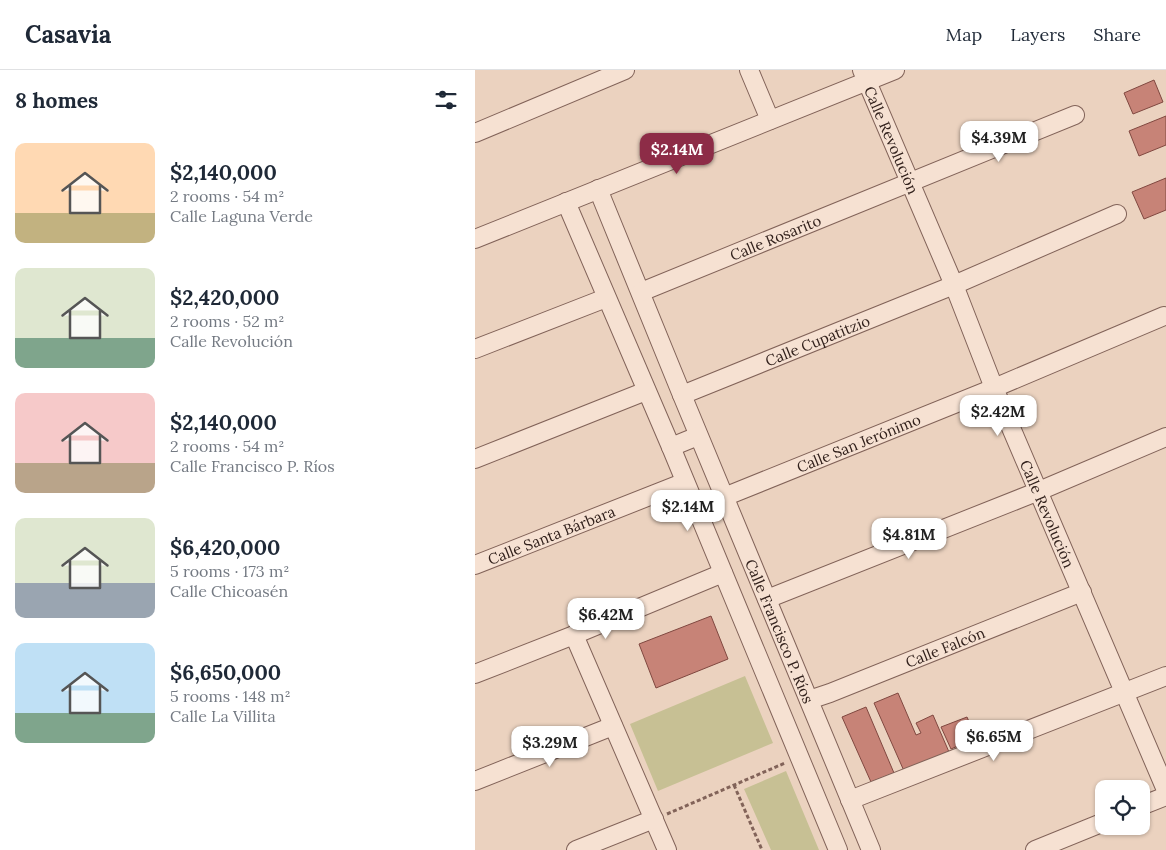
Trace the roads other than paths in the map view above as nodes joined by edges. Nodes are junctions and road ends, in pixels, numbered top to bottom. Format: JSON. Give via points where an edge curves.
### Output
{"nodes":[{"id":1,"x":625,"y":70,"type":"edge"},
{"id":2,"x":749,"y":70,"type":"edge"},
{"id":3,"x":895,"y":70,"type":"edge"},
{"id":4,"x":864,"y":76,"type":"edge"},
{"id":5,"x":1075,"y":115,"type":"dead end"},
{"id":6,"x":770,"y":120,"type":"junction"},
{"id":7,"x":475,"y":133,"type":"edge"},
{"id":8,"x":910,"y":181,"type":"junction"},
{"id":9,"x":598,"y":189,"type":"junction"},
{"id":10,"x":566,"y":202,"type":"junction"},
{"id":11,"x":1117,"y":214,"type":"dead end"},
{"id":12,"x":475,"y":239,"type":"edge"},
{"id":13,"x":954,"y":285,"type":"junction"},
{"id":14,"x":641,"y":292,"type":"junction"},
{"id":15,"x":606,"y":298,"type":"junction"},
{"id":16,"x":1164,"y":316,"type":"dead end"},
{"id":17,"x":475,"y":349,"type":"edge"},
{"id":18,"x":994,"y":388,"type":"junction"},
{"id":19,"x":646,"y":391,"type":"junction"},
{"id":20,"x":681,"y":395,"type":"junction"},
{"id":21,"x":698,"y":436,"type":"junction"},
{"id":22,"x":1166,"y":437,"type":"edge"},
{"id":23,"x":671,"y":447,"type":"junction"},
{"id":24,"x":475,"y":459,"type":"edge"},
{"id":25,"x":685,"y":482,"type":"junction"},
{"id":26,"x":1039,"y":491,"type":"junction"},
{"id":27,"x":724,"y":497,"type":"junction"},
{"id":28,"x":475,"y":565,"type":"edge"},
{"id":29,"x":723,"y":573,"type":"junction"},
{"id":30,"x":1082,"y":592,"type":"junction"},
{"id":31,"x":767,"y":599,"type":"junction"},
{"id":32,"x":574,"y":636,"type":"junction"},
{"id":33,"x":475,"y":674,"type":"edge"},
{"id":34,"x":1166,"y":676,"type":"edge"},
{"id":35,"x":1126,"y":692,"type":"junction"},
{"id":36,"x":809,"y":700,"type":"junction"},
{"id":37,"x":613,"y":726,"type":"junction"},
{"id":38,"x":475,"y":781,"type":"edge"},
{"id":39,"x":1166,"y":790,"type":"edge"},
{"id":40,"x":1166,"y":796,"type":"edge"},
{"id":41,"x":850,"y":800,"type":"junction"},
{"id":42,"x":1150,"y":802,"type":"edge"},
{"id":43,"x":654,"y":819,"type":"junction"},
{"id":44,"x":1095,"y":826,"type":"edge"},
{"id":45,"x":576,"y":850,"type":"edge"},
{"id":46,"x":667,"y":850,"type":"edge"},
{"id":47,"x":838,"y":850,"type":"edge"},
{"id":48,"x":871,"y":850,"type":"edge"},
{"id":49,"x":1035,"y":850,"type":"edge"}],
"edges":[{"from":1,"to":7,"type":"street"},
{"from":2,"to":6,"type":"street"},
{"from":3,"to":4,"type":"street"},
{"from":4,"to":6,"type":"street"},
{"from":4,"to":8,"type":"street","name":"Calle Revolución"},
{"from":5,"to":8,"type":"street","name":"Calle Rosarito"},
{"from":6,"to":9,"type":"street"},
{"from":8,"to":13,"type":"street","name":"Calle Revolución"},
{"from":8,"to":14,"type":"street","name":"Calle Rosarito"},
{"from":9,"to":10,"type":"street"},
{"from":9,"to":14,"type":"street","name":"Calle Francisco P. Ríos"},
{"from":10,"to":12,"type":"street"},
{"from":10,"to":15,"type":"street","name":"Calle Francisco P. Ríos"},
{"from":11,"to":13,"type":"street","name":"Calle Cupatitzio"},
{"from":13,"to":18,"type":"street","name":"Calle Revolución"},
{"from":13,"to":20,"type":"street","name":"Calle Cupatitzio"},
{"from":14,"to":20,"type":"street","name":"Calle Francisco P. Ríos"},
{"from":15,"to":17,"type":"street"},
{"from":15,"to":19,"type":"street","name":"Calle Francisco P. Ríos"},
{"from":16,"to":18,"type":"street","name":"Calle San Jerónimo"},
{"from":18,"to":26,"type":"street","name":"Calle Revolución"},
{"from":18,"to":27,"type":"street","name":"Calle San Jerónimo"},
{"from":19,"to":23,"type":"street","name":"Calle Francisco P. Ríos"},
{"from":19,"to":24,"type":"street"},
{"from":20,"to":21,"type":"street","name":"Calle Francisco P. Ríos"},
{"from":21,"to":23,"type":"street"},
{"from":21,"to":27,"type":"street","name":"Calle Francisco P. Ríos"},
{"from":22,"to":26,"type":"street"},
{"from":23,"to":25,"type":"street","name":"Calle Francisco P. Ríos"},
{"from":25,"to":28,"type":"street","name":"Calle Santa Bárbara"},
{"from":25,"to":29,"type":"street","name":"Calle Francisco P. Ríos"},
{"from":26,"to":30,"type":"street","name":"Calle Revolución"},
{"from":26,"to":31,"type":"street"},
{"from":27,"to":31,"type":"street","name":"Calle Francisco P. Ríos"},
{"from":29,"to":32,"type":"street"},
{"from":29,"to":47,"type":"street","name":"Calle Francisco P. Ríos"},
{"from":30,"to":35,"type":"street","name":"Calle Revolución"},
{"from":30,"to":36,"type":"street","name":"Calle Falcón"},
{"from":31,"to":36,"type":"street","name":"Calle Francisco P. Ríos"},
{"from":32,"to":33,"type":"street"},
{"from":32,"to":37,"type":"street"},
{"from":34,"to":35,"type":"street"},
{"from":35,"to":39,"type":"street","name":"Calle Revolución"},
{"from":35,"to":41,"type":"street"},
{"from":36,"to":41,"type":"street","name":"Calle Francisco P. Ríos"},
{"from":37,"to":38,"type":"street"},
{"from":37,"to":43,"type":"street"},
{"from":40,"to":42,"type":"street"},
{"from":41,"to":48,"type":"street","name":"Calle Francisco P. Ríos"},
{"from":43,"to":45,"type":"street"},
{"from":43,"to":46,"type":"street"},
{"from":44,"to":49,"type":"street"}]}
